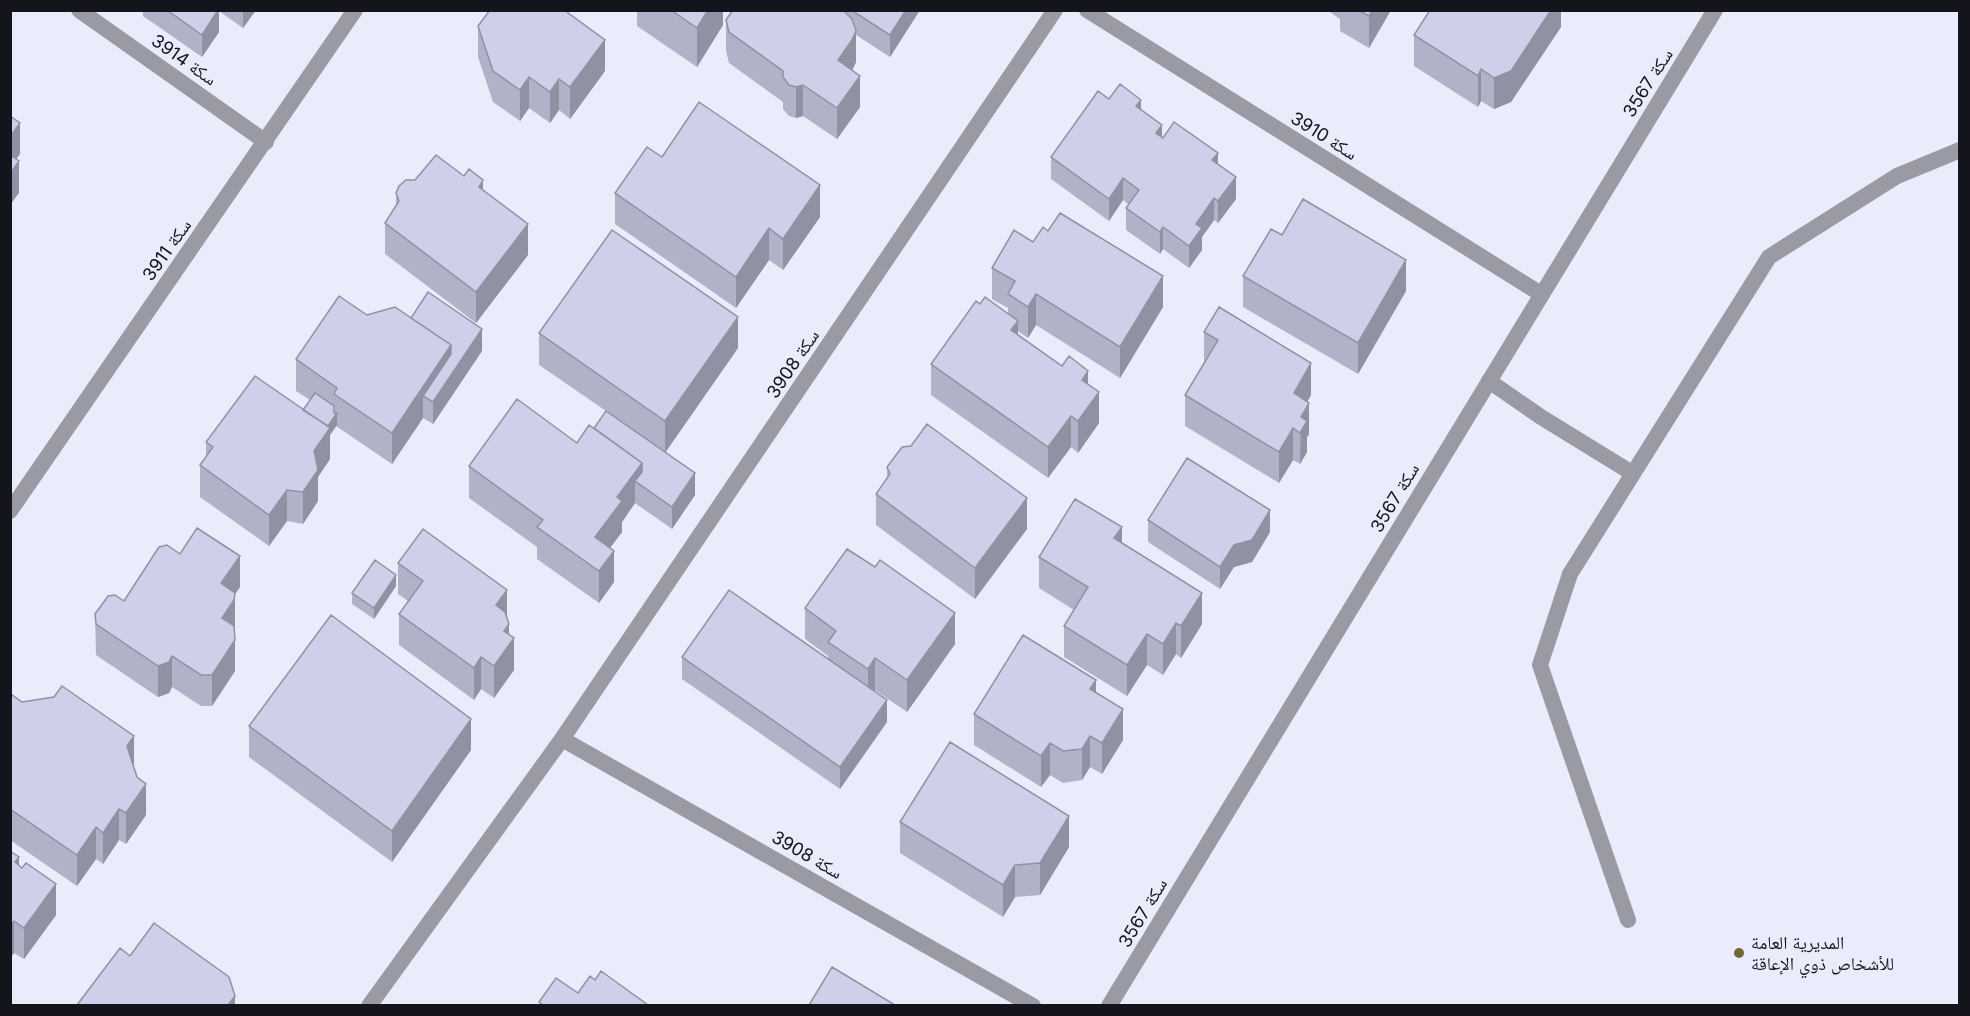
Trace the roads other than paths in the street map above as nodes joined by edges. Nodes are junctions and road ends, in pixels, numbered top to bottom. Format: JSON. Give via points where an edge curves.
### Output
{"nodes":[{"id":1,"x":79,"y":10,"type":"edge"},
{"id":2,"x":355,"y":10,"type":"edge"},
{"id":3,"x":1055,"y":10,"type":"edge"},
{"id":4,"x":1087,"y":10,"type":"edge"},
{"id":5,"x":1715,"y":10,"type":"edge"},
{"id":6,"x":266,"y":142,"type":"junction"},
{"id":7,"x":1959,"y":150,"type":"edge"},
{"id":8,"x":1542,"y":294,"type":"junction"},
{"id":9,"x":1489,"y":381,"type":"junction"},
{"id":10,"x":1632,"y":473,"type":"junction"},
{"id":11,"x":10,"y":511,"type":"edge"},
{"id":12,"x":562,"y":739,"type":"junction"},
{"id":13,"x":1628,"y":920,"type":"dead end"},
{"id":14,"x":369,"y":1005,"type":"edge"},
{"id":15,"x":1033,"y":1005,"type":"edge"},
{"id":16,"x":1109,"y":1005,"type":"edge"}],
"edges":[{"from":1,"to":6,"type":"street","name":"سكة 3914"},
{"from":2,"to":6,"type":"street","name":"سكة 3911"},
{"from":3,"to":12,"type":"street","name":"سكة 3908"},
{"from":4,"to":8,"type":"street","name":"سكة 3910"},
{"from":5,"to":8,"type":"street","name":"سكة 3567"},
{"from":6,"to":11,"type":"street","name":"سكة 3911"},
{"from":7,"to":10,"type":"street","via":[[1897,176],[1768,257]]},
{"from":8,"to":9,"type":"street","name":"سكة 3567"},
{"from":9,"to":10,"type":"street"},
{"from":9,"to":16,"type":"street","name":"سكة 3567"},
{"from":10,"to":13,"type":"street","via":[[1570,574],[1540,665]]},
{"from":12,"to":14,"type":"street","name":"سكة 3908"},
{"from":12,"to":15,"type":"street","name":"سكة 3908"}]}
